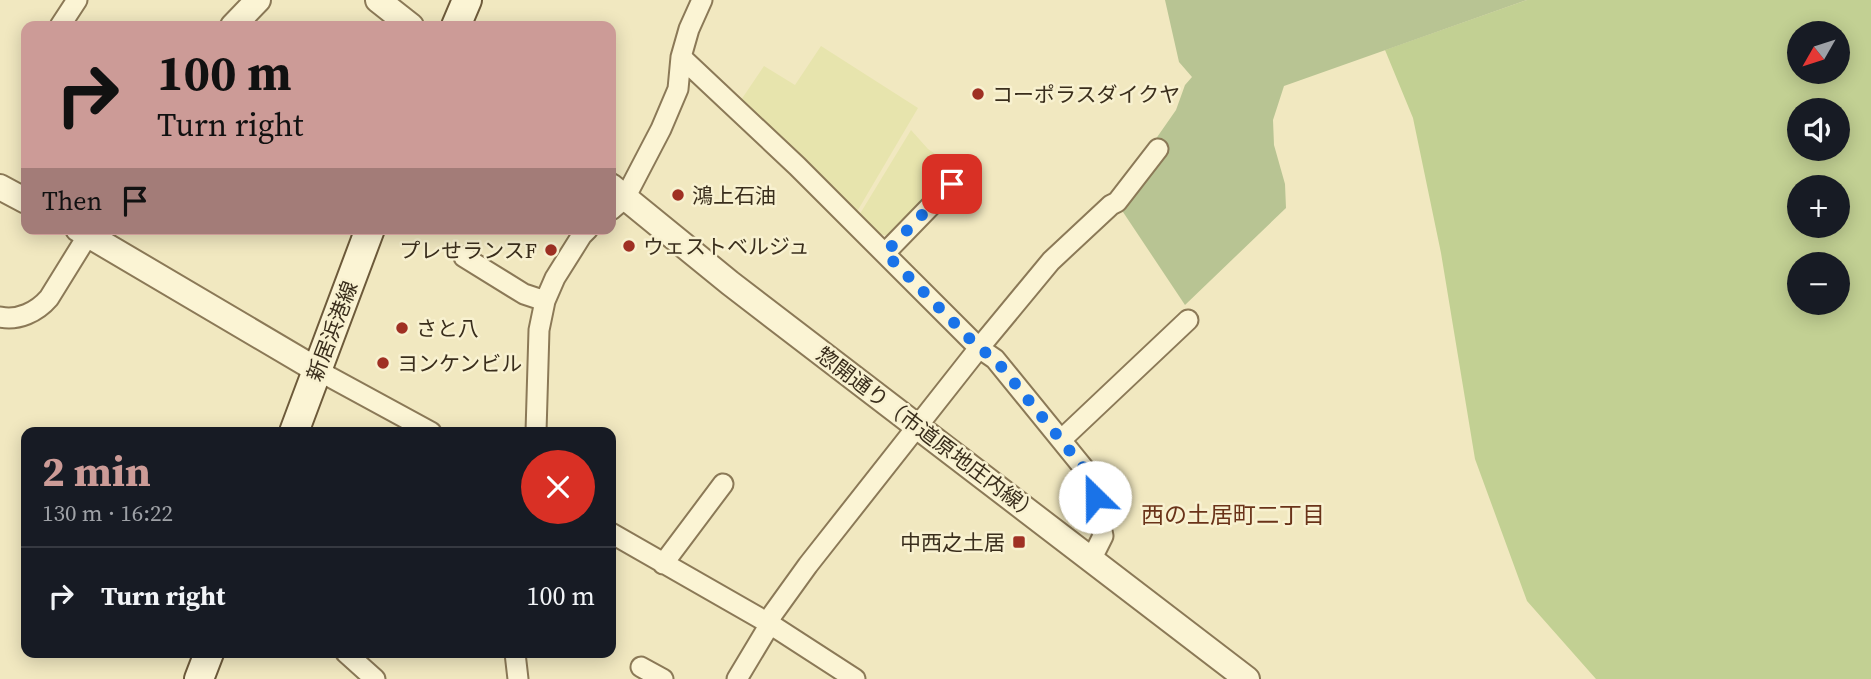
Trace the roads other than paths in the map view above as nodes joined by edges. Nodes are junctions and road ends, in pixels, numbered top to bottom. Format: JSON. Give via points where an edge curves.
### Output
{"nodes":[{"id":1,"x":77,"y":0,"type":"edge"},
{"id":2,"x":258,"y":0,"type":"edge"},
{"id":3,"x":378,"y":0,"type":"edge"},
{"id":4,"x":467,"y":0,"type":"edge"},
{"id":5,"x":702,"y":0,"type":"edge"},
{"id":6,"x":63,"y":21,"type":"edge"},
{"id":7,"x":238,"y":21,"type":"edge"},
{"id":8,"x":405,"y":21,"type":"edge"},
{"id":9,"x":458,"y":21,"type":"edge"},
{"id":10,"x":681,"y":57,"type":"junction"},
{"id":11,"x":1158,"y":149,"type":"dead end"},
{"id":12,"x":952,"y":184,"type":"dead end"},
{"id":13,"x":0,"y":187,"type":"edge"},
{"id":14,"x":21,"y":198,"type":"edge"},
{"id":15,"x":616,"y":198,"type":"edge"},
{"id":16,"x":81,"y":235,"type":"edge"},
{"id":17,"x":88,"y":235,"type":"edge"},
{"id":18,"x":368,"y":235,"type":"edge"},
{"id":19,"x":582,"y":235,"type":"edge"},
{"id":20,"x":885,"y":253,"type":"junction"},
{"id":21,"x":464,"y":257,"type":"dead end"},
{"id":22,"x":545,"y":301,"type":"junction"},
{"id":23,"x":0,"y":317,"type":"edge"},
{"id":24,"x":1188,"y":320,"type":"dead end"},
{"id":25,"x":979,"y":348,"type":"junction"},
{"id":26,"x":317,"y":370,"type":"junction"},
{"id":27,"x":917,"y":425,"type":"junction"},
{"id":28,"x":296,"y":427,"type":"edge"},
{"id":29,"x":422,"y":427,"type":"edge"},
{"id":30,"x":536,"y":427,"type":"edge"},
{"id":31,"x":1062,"y":440,"type":"junction"},
{"id":32,"x":723,"y":484,"type":"dead end"},
{"id":33,"x":616,"y":536,"type":"edge"},
{"id":34,"x":1091,"y":558,"type":"junction"},
{"id":35,"x":663,"y":564,"type":"junction"},
{"id":36,"x":770,"y":624,"type":"junction"},
{"id":37,"x":207,"y":658,"type":"edge"},
{"id":38,"x":352,"y":658,"type":"edge"},
{"id":39,"x":516,"y":658,"type":"edge"},
{"id":40,"x":641,"y":667,"type":"dead end"},
{"id":41,"x":199,"y":679,"type":"edge"},
{"id":42,"x":375,"y":679,"type":"edge"},
{"id":43,"x":518,"y":679,"type":"edge"},
{"id":44,"x":663,"y":679,"type":"edge"},
{"id":45,"x":737,"y":679,"type":"edge"},
{"id":46,"x":855,"y":679,"type":"edge"},
{"id":47,"x":1247,"y":679,"type":"edge"}],
"edges":[{"from":1,"to":6,"type":"street"},
{"from":2,"to":7,"type":"street"},
{"from":3,"to":8,"type":"street"},
{"from":4,"to":9,"type":"main road"},
{"from":5,"to":10,"type":"street"},
{"from":10,"to":15,"type":"street","via":[[678,89],[650,151]]},
{"from":10,"to":20,"type":"street"},
{"from":11,"to":25,"type":"street","via":[[1117,202],[1051,261]]},
{"from":12,"to":20,"type":"street"},
{"from":13,"to":14,"type":"street"},
{"from":15,"to":27,"type":"street","name":"惣開通り（市道原地庄内線）"},
{"from":16,"to":23,"type":"street","via":[[49,298],[25,316]]},
{"from":17,"to":26,"type":"street"},
{"from":18,"to":26,"type":"main road","name":"新居浜港線"},
{"from":19,"to":22,"type":"street"},
{"from":20,"to":25,"type":"street"},
{"from":21,"to":22,"type":"street","via":[[524,294]]},
{"from":22,"to":30,"type":"street","via":[[539,330]]},
{"from":24,"to":31,"type":"street"},
{"from":25,"to":27,"type":"street"},
{"from":25,"to":31,"type":"street","via":[[995,359]]},
{"from":26,"to":28,"type":"main road","name":"新居浜港線"},
{"from":26,"to":29,"type":"street"},
{"from":27,"to":34,"type":"street","name":"惣開通り（市道原地庄内線）"},
{"from":27,"to":36,"type":"street","via":[[808,565]]},
{"from":31,"to":34,"type":"street","via":[[1091,477],[1103,536]]},
{"from":32,"to":35,"type":"street"},
{"from":33,"to":35,"type":"street"},
{"from":34,"to":47,"type":"street","name":"惣開通り（市道原地庄内線）"},
{"from":35,"to":36,"type":"street"},
{"from":36,"to":45,"type":"street"},
{"from":36,"to":46,"type":"street"},
{"from":37,"to":41,"type":"main road"},
{"from":38,"to":42,"type":"street"},
{"from":39,"to":43,"type":"street"},
{"from":40,"to":44,"type":"street"}]}
